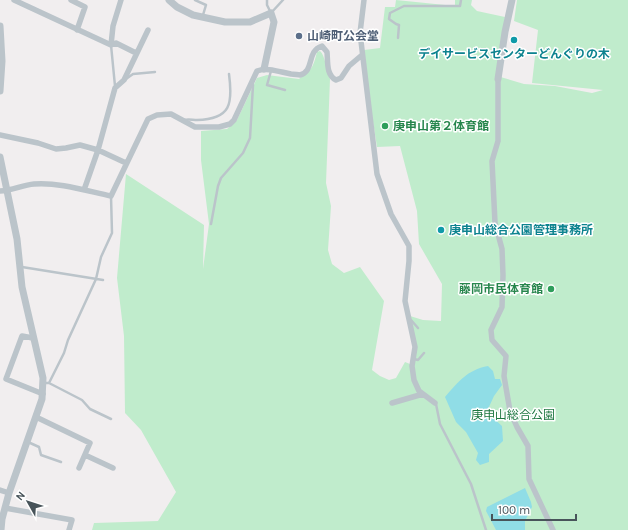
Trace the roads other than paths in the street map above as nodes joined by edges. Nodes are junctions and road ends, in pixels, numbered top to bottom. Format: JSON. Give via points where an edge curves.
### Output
{"nodes":[{"id":1,"x":14,"y":0,"type":"edge"},
{"id":2,"x":71,"y":0,"type":"edge"},
{"id":3,"x":121,"y":0,"type":"edge"},
{"id":4,"x":169,"y":0,"type":"edge"},
{"id":5,"x":195,"y":0,"type":"edge"},
{"id":6,"x":267,"y":0,"type":"edge"},
{"id":7,"x":283,"y":0,"type":"edge"},
{"id":8,"x":364,"y":0,"type":"edge"},
{"id":9,"x":461,"y":0,"type":"edge"},
{"id":10,"x":512,"y":0,"type":"edge"},
{"id":11,"x":271,"y":13,"type":"junction"},
{"id":12,"x":202,"y":18,"type":"junction"},
{"id":13,"x":0,"y":26,"type":"edge"},
{"id":14,"x":77,"y":30,"type":"junction"},
{"id":15,"x":148,"y":30,"type":"dead end"},
{"id":16,"x":398,"y":38,"type":"dead end"},
{"id":17,"x":111,"y":45,"type":"junction"},
{"id":18,"x":136,"y":53,"type":"junction"},
{"id":19,"x":362,"y":55,"type":"junction"},
{"id":20,"x":267,"y":70,"type":"junction"},
{"id":21,"x":156,"y":72,"type":"dead end"},
{"id":22,"x":229,"y":74,"type":"dead end"},
{"id":23,"x":253,"y":78,"type":"junction"},
{"id":24,"x":498,"y":79,"type":"joint"},
{"id":25,"x":124,"y":80,"type":"junction"},
{"id":26,"x":115,"y":88,"type":"junction"},
{"id":27,"x":285,"y":90,"type":"dead end"},
{"id":28,"x":0,"y":91,"type":"edge"},
{"id":29,"x":182,"y":120,"type":"junction"},
{"id":30,"x":0,"y":135,"type":"edge"},
{"id":31,"x":98,"y":150,"type":"junction"},
{"id":32,"x":0,"y":157,"type":"edge"},
{"id":33,"x":126,"y":163,"type":"junction"},
{"id":34,"x":84,"y":190,"type":"junction"},
{"id":35,"x":3,"y":191,"type":"edge"},
{"id":36,"x":111,"y":196,"type":"junction"},
{"id":37,"x":211,"y":224,"type":"dead end"},
{"id":38,"x":19,"y":266,"type":"junction"},
{"id":39,"x":96,"y":279,"type":"junction"},
{"id":40,"x":103,"y":280,"type":"dead end"},
{"id":41,"x":407,"y":315,"type":"junction"},
{"id":42,"x":418,"y":328,"type":"dead end"},
{"id":43,"x":33,"y":338,"type":"junction"},
{"id":44,"x":424,"y":353,"type":"dead end"},
{"id":45,"x":413,"y":358,"type":"junction"},
{"id":46,"x":46,"y":383,"type":"junction"},
{"id":47,"x":43,"y":394,"type":"junction"},
{"id":48,"x":423,"y":394,"type":"junction"},
{"id":49,"x":392,"y":403,"type":"dead end"},
{"id":50,"x":435,"y":403,"type":"joint"},
{"id":51,"x":36,"y":417,"type":"junction"},
{"id":52,"x":111,"y":419,"type":"dead end"},
{"id":53,"x":27,"y":442,"type":"junction"},
{"id":54,"x":84,"y":455,"type":"junction"},
{"id":55,"x":62,"y":462,"type":"dead end"},
{"id":56,"x":79,"y":468,"type":"dead end"},
{"id":57,"x":113,"y":468,"type":"dead end"},
{"id":58,"x":0,"y":490,"type":"edge"},
{"id":59,"x":9,"y":493,"type":"junction"},
{"id":60,"x":5,"y":508,"type":"junction"},
{"id":61,"x":1,"y":530,"type":"edge"},
{"id":62,"x":70,"y":530,"type":"edge"},
{"id":63,"x":486,"y":530,"type":"edge"},
{"id":64,"x":553,"y":530,"type":"edge"}],
"edges":[{"from":1,"to":14,"type":"street"},
{"from":2,"to":14,"type":"street","via":[[85,7]]},
{"from":3,"to":17,"type":"street"},
{"from":4,"to":12,"type":"street","via":[[177,7]]},
{"from":5,"to":12,"type":"lane","via":[[206,5]]},
{"from":6,"to":11,"type":"lane"},
{"from":7,"to":11,"type":"lane"},
{"from":8,"to":19,"type":"street","via":[[360,33]]},
{"from":9,"to":16,"type":"lane","via":[[460,6],[404,6],[390,13],[389,19],[400,25]]},
{"from":10,"to":24,"type":"street","via":[[504,32]]},
{"from":11,"to":12,"type":"street","via":[[250,22],[225,22]]},
{"from":11,"to":20,"type":"street","via":[[274,22],[266,43]]},
{"from":13,"to":28,"type":"street"},
{"from":14,"to":17,"type":"street"},
{"from":15,"to":18,"type":"street"},
{"from":17,"to":18,"type":"street","via":[[116,43]]},
{"from":17,"to":26,"type":"lane"},
{"from":18,"to":25,"type":"street"},
{"from":19,"to":20,"type":"street","via":[[349,66],[341,78],[336,80],[329,72],[327,52],[322,46],[314,50],[311,63],[300,75]]},
{"from":19,"to":41,"type":"street","via":[[377,174],[391,214],[409,246],[405,297]]},
{"from":20,"to":23,"type":"street","via":[[257,71]]},
{"from":20,"to":27,"type":"lane","via":[[267,86]]},
{"from":21,"to":25,"type":"lane","via":[[133,74]]},
{"from":22,"to":29,"type":"lane","via":[[230,100],[227,110],[221,116]]},
{"from":23,"to":29,"type":"street","via":[[238,113],[230,124],[219,127],[195,127]]},
{"from":23,"to":37,"type":"lane","via":[[250,138],[243,153],[221,178]]},
{"from":24,"to":64,"type":"street","via":[[499,128],[492,161],[495,223],[502,249],[503,275],[502,307],[491,330],[492,340],[506,356],[504,376],[510,411],[528,446],[528,479]]},
{"from":25,"to":26,"type":"street"},
{"from":26,"to":31,"type":"street"},
{"from":29,"to":33,"type":"street","via":[[172,114],[157,115],[148,119]]},
{"from":30,"to":31,"type":"street","via":[[56,149],[80,145]]},
{"from":31,"to":33,"type":"street"},
{"from":31,"to":34,"type":"street"},
{"from":32,"to":35,"type":"street"},
{"from":33,"to":36,"type":"street"},
{"from":34,"to":35,"type":"street","via":[[33,184]]},
{"from":34,"to":36,"type":"street"},
{"from":35,"to":38,"type":"street","via":[[17,239]]},
{"from":36,"to":39,"type":"lane","via":[[112,233],[101,257]]},
{"from":38,"to":39,"type":"lane"},
{"from":38,"to":43,"type":"street"},
{"from":39,"to":40,"type":"lane"},
{"from":39,"to":46,"type":"lane","via":[[64,353]]},
{"from":41,"to":42,"type":"lane"},
{"from":41,"to":45,"type":"street","via":[[415,347]]},
{"from":43,"to":46,"type":"street"},
{"from":43,"to":47,"type":"street","via":[[22,336],[6,379]]},
{"from":44,"to":45,"type":"lane","via":[[418,360]]},
{"from":45,"to":48,"type":"street","via":[[414,380]]},
{"from":46,"to":47,"type":"street"},
{"from":46,"to":52,"type":"lane","via":[[82,400],[90,409]]},
{"from":47,"to":51,"type":"street"},
{"from":48,"to":49,"type":"street"},
{"from":48,"to":50,"type":"street"},
{"from":50,"to":63,"type":"lane","via":[[440,424],[471,484]]},
{"from":51,"to":53,"type":"street"},
{"from":51,"to":54,"type":"street","via":[[90,443]]},
{"from":53,"to":55,"type":"lane","via":[[39,447],[41,455]]},
{"from":53,"to":59,"type":"street"},
{"from":54,"to":56,"type":"street"},
{"from":54,"to":57,"type":"street"},
{"from":58,"to":59,"type":"street"},
{"from":59,"to":60,"type":"street"},
{"from":60,"to":61,"type":"street"},
{"from":60,"to":62,"type":"street","via":[[72,520]]}]}
